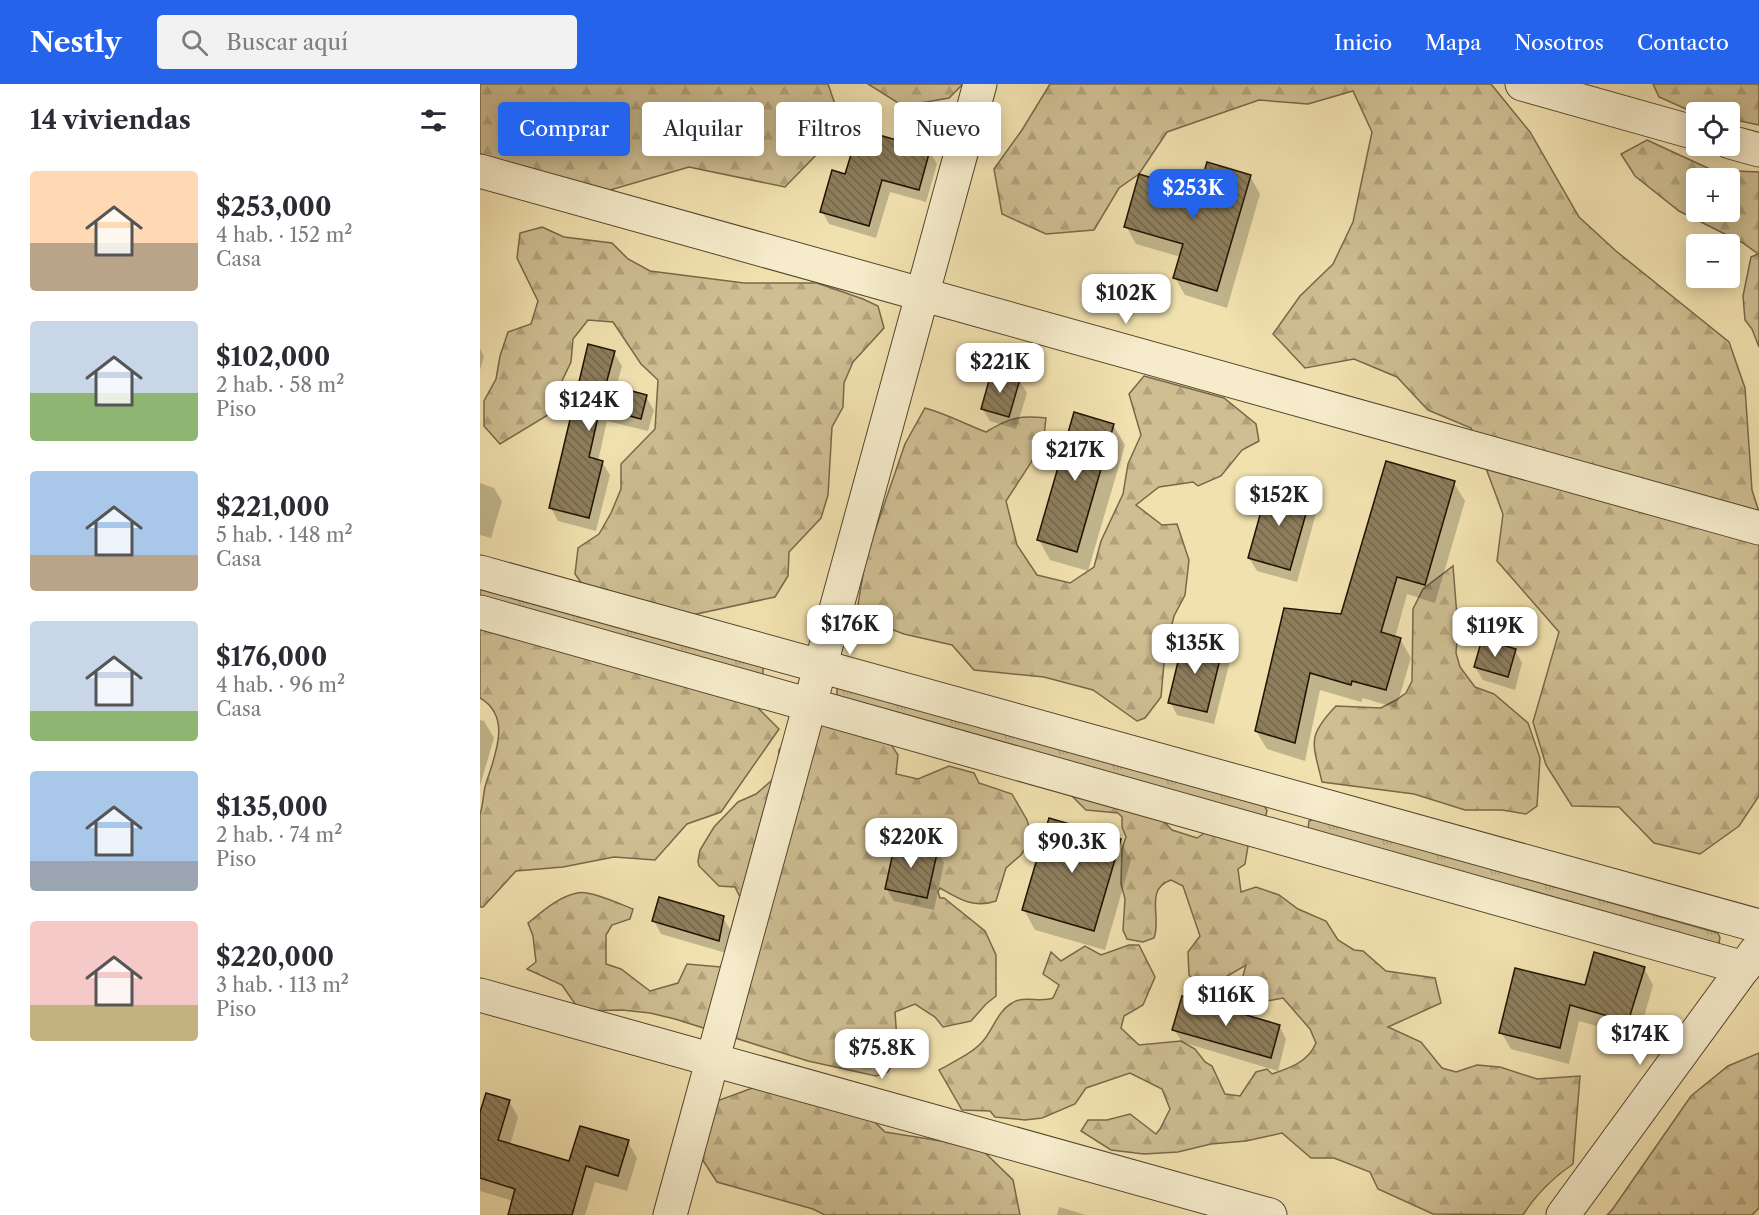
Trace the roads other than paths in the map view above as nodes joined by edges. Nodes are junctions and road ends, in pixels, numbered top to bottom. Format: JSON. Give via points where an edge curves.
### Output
{"nodes":[{"id":1,"x":980,"y":84,"type":"edge"},
{"id":2,"x":1522,"y":84,"type":"edge"},
{"id":3,"x":1686,"y":130,"type":"edge"},
{"id":4,"x":1740,"y":145,"type":"edge"},
{"id":5,"x":1759,"y":150,"type":"edge"},
{"id":6,"x":480,"y":171,"type":"edge"},
{"id":7,"x":922,"y":294,"type":"junction"},
{"id":8,"x":1759,"y":528,"type":"edge"},
{"id":9,"x":480,"y":572,"type":"edge"},
{"id":10,"x":480,"y":612,"type":"edge"},
{"id":11,"x":820,"y":667,"type":"junction"},
{"id":12,"x":810,"y":705,"type":"junction"},
{"id":13,"x":1294,"y":798,"type":"junction"},
{"id":14,"x":1281,"y":838,"type":"junction"},
{"id":15,"x":1759,"y":927,"type":"edge"},
{"id":16,"x":1751,"y":957,"type":"edge"},
{"id":17,"x":480,"y":995,"type":"edge"},
{"id":18,"x":713,"y":1059,"type":"junction"},
{"id":19,"x":670,"y":1215,"type":"edge"},
{"id":20,"x":1270,"y":1215,"type":"edge"},
{"id":21,"x":1563,"y":1215,"type":"edge"}],
"edges":[{"from":1,"to":7,"type":"street"},
{"from":2,"to":3,"type":"street"},
{"from":4,"to":5,"type":"street"},
{"from":6,"to":7,"type":"street"},
{"from":7,"to":8,"type":"street"},
{"from":7,"to":11,"type":"street"},
{"from":9,"to":11,"type":"street"},
{"from":10,"to":12,"type":"street"},
{"from":11,"to":12,"type":"street"},
{"from":11,"to":13,"type":"street"},
{"from":12,"to":14,"type":"street"},
{"from":12,"to":18,"type":"street"},
{"from":13,"to":14,"type":"street"},
{"from":13,"to":15,"type":"street"},
{"from":14,"to":16,"type":"street"},
{"from":16,"to":21,"type":"street"},
{"from":17,"to":18,"type":"street"},
{"from":18,"to":19,"type":"street"},
{"from":18,"to":20,"type":"street"}]}
